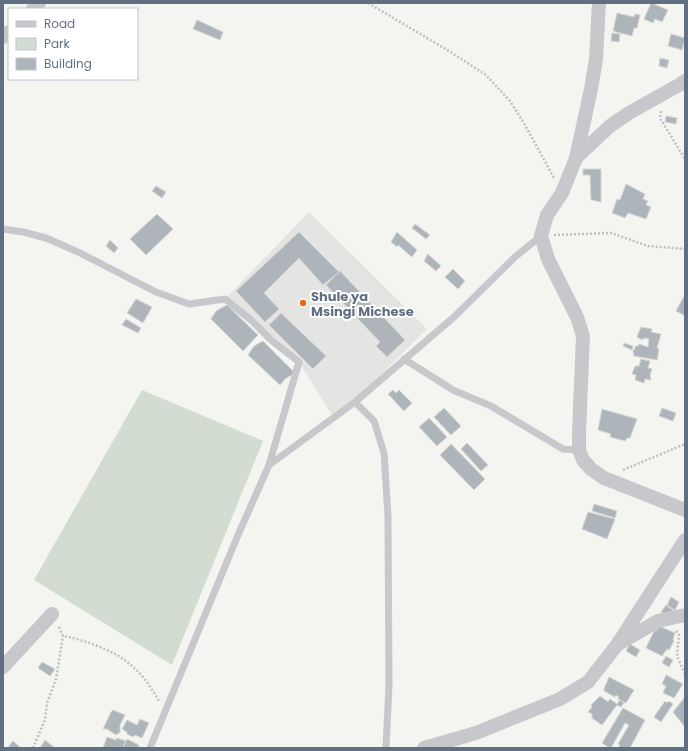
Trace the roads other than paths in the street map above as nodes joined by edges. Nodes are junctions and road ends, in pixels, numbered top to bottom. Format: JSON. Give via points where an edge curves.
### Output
{"nodes":[{"id":1,"x":599,"y":3,"type":"edge"},
{"id":2,"x":685,"y":80,"type":"edge"},
{"id":3,"x":576,"y":158,"type":"junction"},
{"id":4,"x":3,"y":229,"type":"edge"},
{"id":5,"x":541,"y":236,"type":"junction"},
{"id":6,"x":404,"y":359,"type":"junction"},
{"id":7,"x":355,"y":402,"type":"junction"},
{"id":8,"x":579,"y":450,"type":"junction"},
{"id":9,"x":268,"y":465,"type":"junction"},
{"id":10,"x":685,"y":510,"type":"edge"},
{"id":11,"x":685,"y":540,"type":"edge"},
{"id":12,"x":52,"y":614,"type":"road end"},
{"id":13,"x":685,"y":615,"type":"edge"},
{"id":14,"x":617,"y":645,"type":"junction"},
{"id":15,"x":3,"y":667,"type":"edge"},
{"id":16,"x":150,"y":748,"type":"edge"},
{"id":17,"x":386,"y":748,"type":"edge"},
{"id":18,"x":424,"y":748,"type":"edge"}],
"edges":[{"from":1,"to":3,"type":"street","via":[[594,74]]},
{"from":2,"to":3,"type":"street","via":[[610,126]]},
{"from":3,"to":5,"type":"street","via":[[562,193],[547,215]]},
{"from":4,"to":9,"type":"lane","via":[[46,238],[156,292],[189,304],[225,299],[299,362]]},
{"from":5,"to":6,"type":"lane","via":[[516,256],[454,317]]},
{"from":5,"to":8,"type":"street","via":[[548,259],[577,317],[583,336]]},
{"from":6,"to":7,"type":"lane"},
{"from":6,"to":8,"type":"lane","via":[[453,390],[491,406],[563,449]]},
{"from":7,"to":9,"type":"lane"},
{"from":7,"to":17,"type":"lane","via":[[374,421],[384,453],[388,516],[389,685]]},
{"from":8,"to":10,"type":"street","via":[[591,469],[604,478]]},
{"from":9,"to":16,"type":"lane"},
{"from":11,"to":14,"type":"street"},
{"from":12,"to":15,"type":"street"},
{"from":13,"to":14,"type":"street","via":[[658,621]]},
{"from":14,"to":18,"type":"street","via":[[588,682],[560,699],[476,733]]}]}
